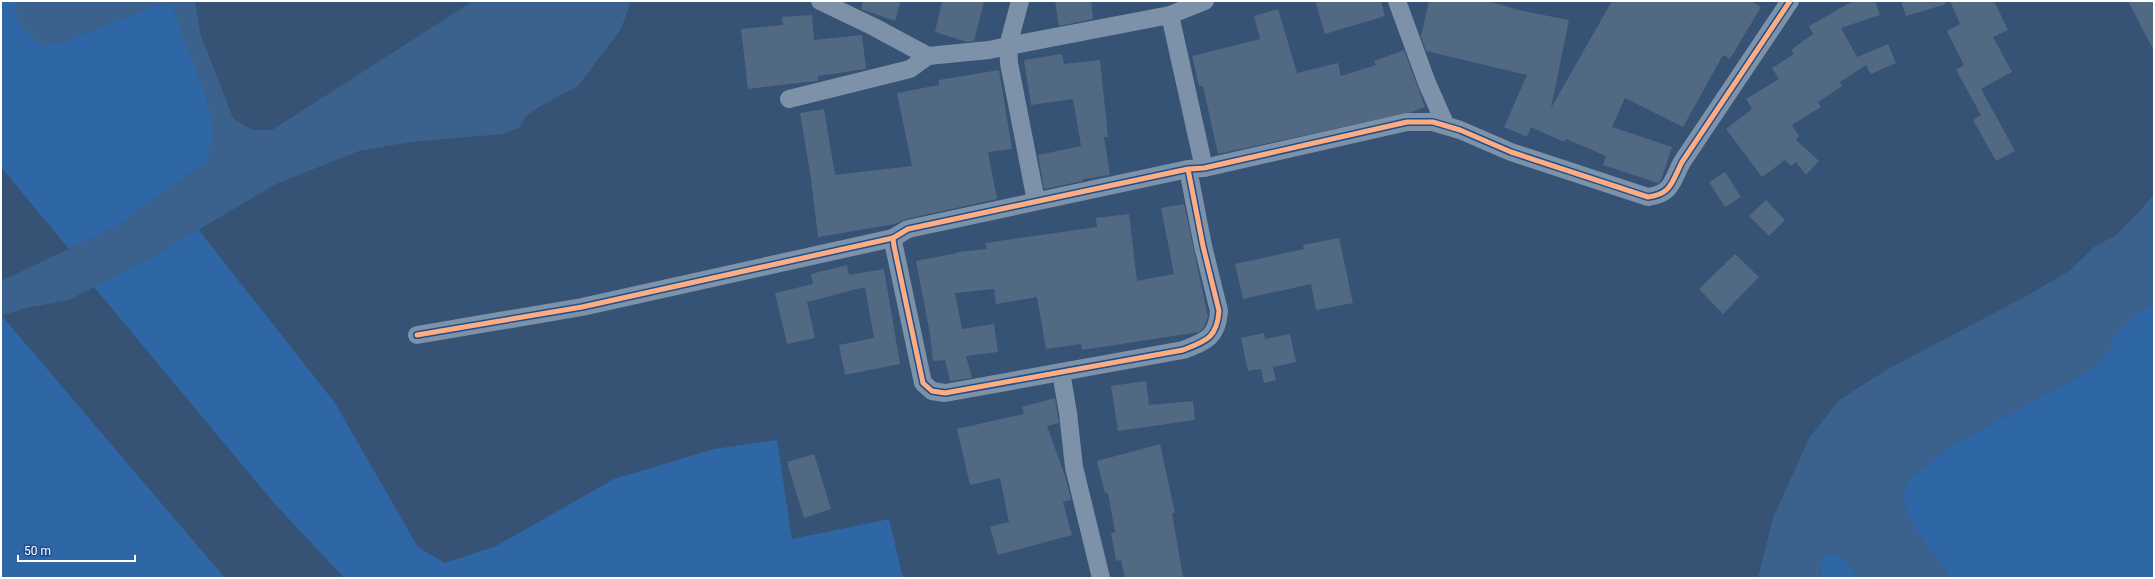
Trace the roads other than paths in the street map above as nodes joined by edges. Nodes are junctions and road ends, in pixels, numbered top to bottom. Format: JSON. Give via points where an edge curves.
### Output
{"nodes":[{"id":1,"x":820,"y":1,"type":"edge"},
{"id":2,"x":1020,"y":1,"type":"edge"},
{"id":3,"x":1205,"y":1,"type":"edge"},
{"id":4,"x":1397,"y":1,"type":"edge"},
{"id":5,"x":1790,"y":1,"type":"edge"},
{"id":6,"x":1170,"y":15,"type":"junction"},
{"id":7,"x":1008,"y":46,"type":"junction"},
{"id":8,"x":928,"y":56,"type":"junction"},
{"id":9,"x":789,"y":99,"type":"dead end"},
{"id":10,"x":1446,"y":126,"type":"junction"},
{"id":11,"x":1196,"y":169,"type":"junction"},
{"id":12,"x":1036,"y":201,"type":"junction"},
{"id":13,"x":894,"y":238,"type":"junction"},
{"id":14,"x":417,"y":335,"type":"dead end"},
{"id":15,"x":1060,"y":372,"type":"junction"},
{"id":16,"x":1101,"y":578,"type":"edge"}],
"edges":[{"from":1,"to":8,"type":"street"},
{"from":2,"to":7,"type":"street"},
{"from":3,"to":6,"type":"street"},
{"from":4,"to":10,"type":"street"},
{"from":5,"to":10,"type":"street","via":[[1682,162],[1669,188],[1661,195],[1648,197],[1512,152]]},
{"from":6,"to":7,"type":"street"},
{"from":6,"to":11,"type":"street"},
{"from":7,"to":8,"type":"street"},
{"from":7,"to":12,"type":"street"},
{"from":8,"to":9,"type":"street","via":[[910,69]]},
{"from":10,"to":11,"type":"street","via":[[1433,122],[1407,122]]},
{"from":11,"to":12,"type":"street"},
{"from":11,"to":15,"type":"street","via":[[1203,246],[1219,311],[1214,332],[1206,341],[1183,350]]},
{"from":12,"to":13,"type":"street","via":[[908,229]]},
{"from":13,"to":14,"type":"street","via":[[582,307]]},
{"from":13,"to":15,"type":"street","via":[[924,383],[932,391],[945,393]]},
{"from":15,"to":16,"type":"street","via":[[1074,467]]}]}
